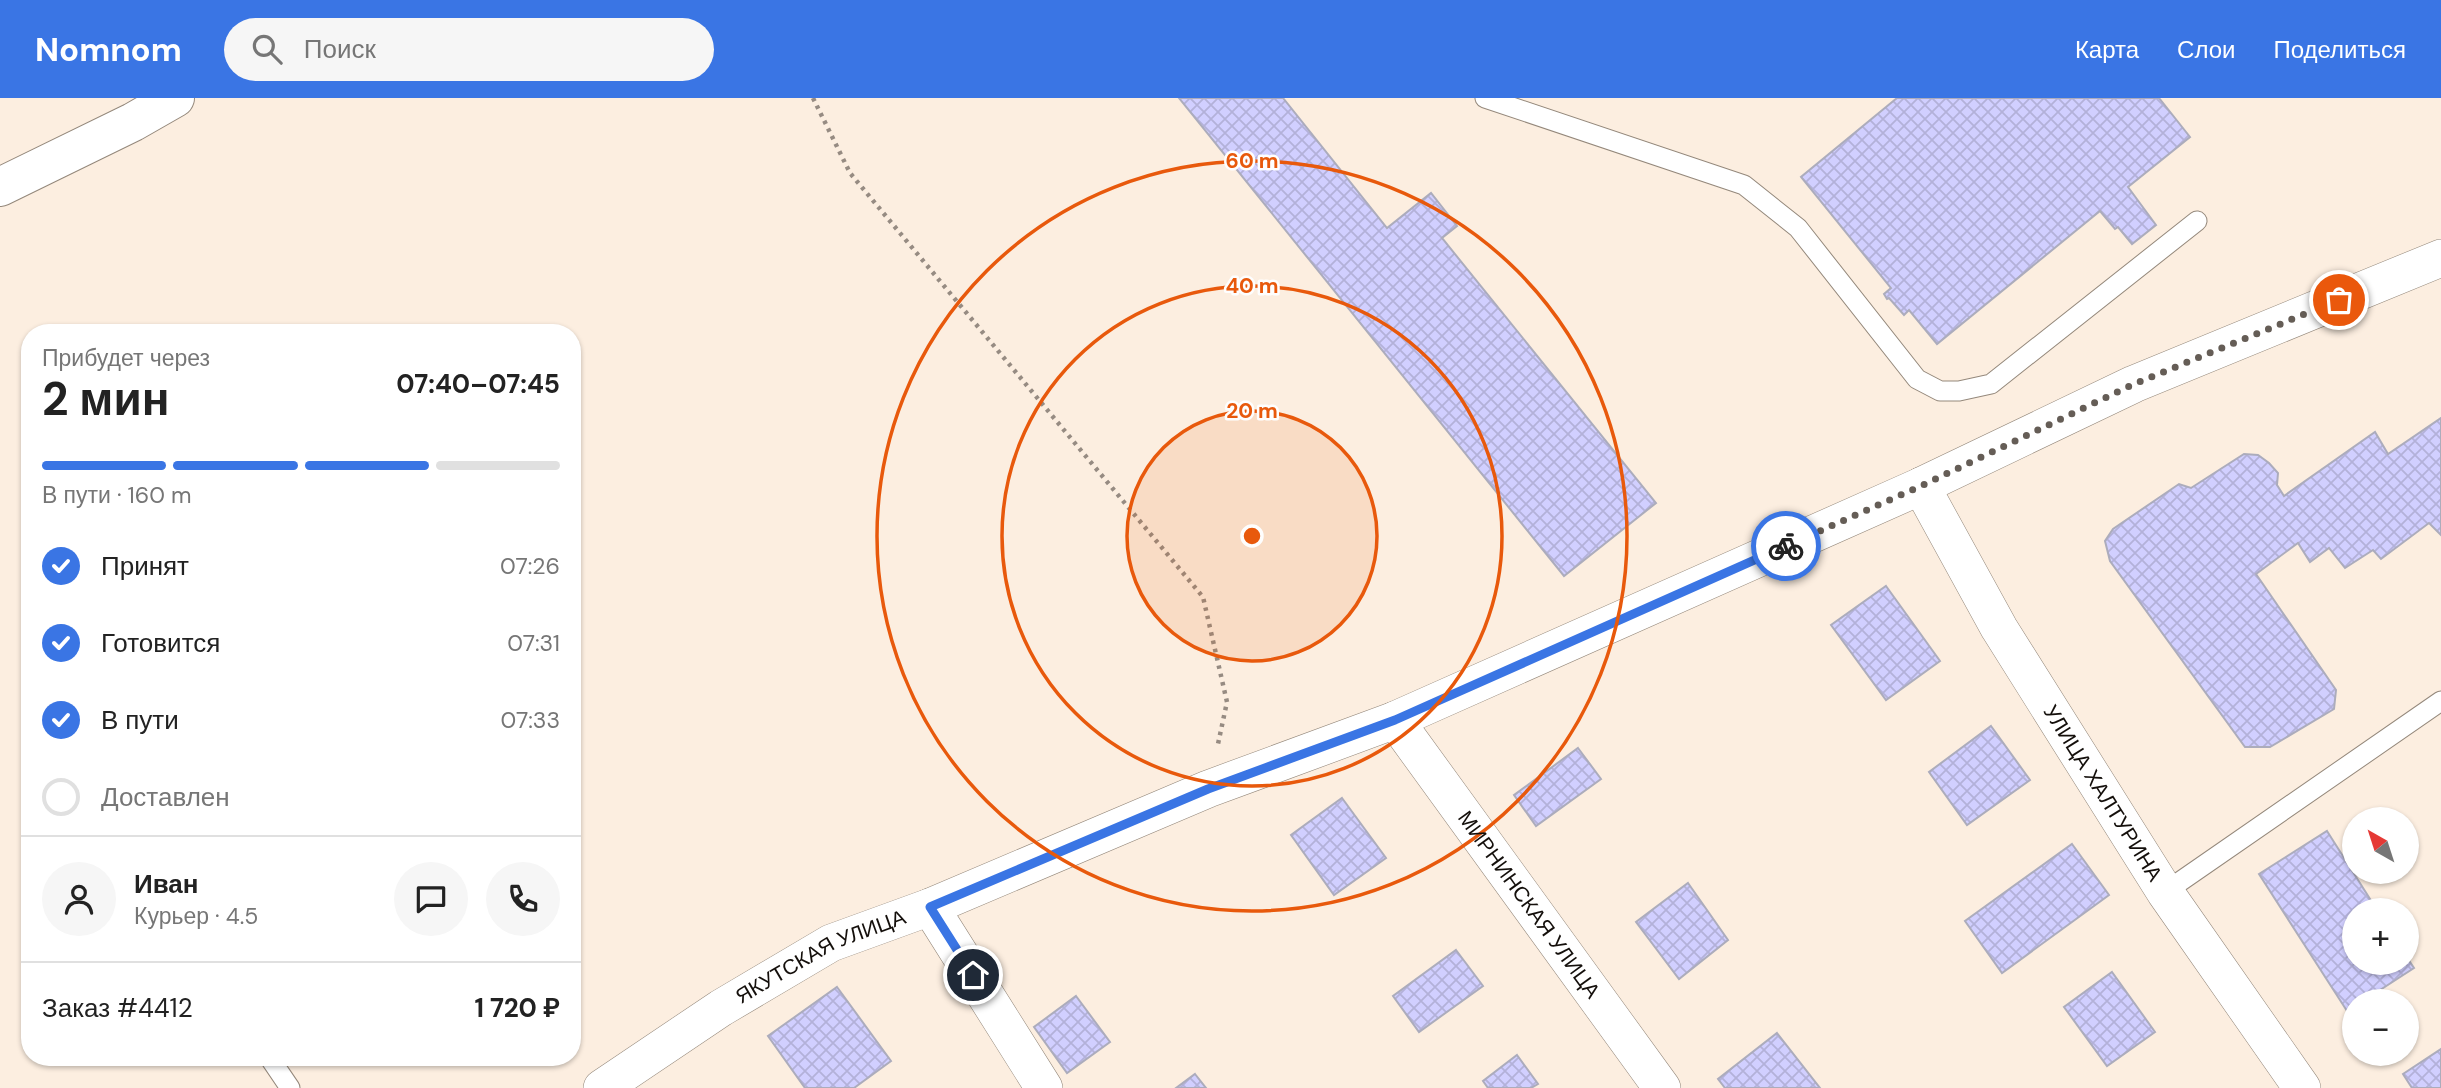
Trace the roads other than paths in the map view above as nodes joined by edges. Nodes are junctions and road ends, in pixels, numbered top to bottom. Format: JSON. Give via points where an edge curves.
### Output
{"nodes":[{"id":1,"x":175,"y":98,"type":"edge"},
{"id":2,"x":1485,"y":98,"type":"edge"},
{"id":3,"x":0,"y":187,"type":"edge"},
{"id":4,"x":2197,"y":221,"type":"dead end"},
{"id":5,"x":2441,"y":258,"type":"edge"},
{"id":6,"x":1921,"y":486,"type":"junction"},
{"id":7,"x":2441,"y":701,"type":"edge"},
{"id":8,"x":1395,"y":720,"type":"junction"},
{"id":9,"x":2165,"y":892,"type":"junction"},
{"id":10,"x":930,"y":907,"type":"junction"},
{"id":11,"x":275,"y":1066,"type":"edge"},
{"id":12,"x":290,"y":1088,"type":"edge"},
{"id":13,"x":602,"y":1088,"type":"edge"},
{"id":14,"x":1044,"y":1088,"type":"edge"},
{"id":15,"x":1662,"y":1088,"type":"edge"},
{"id":16,"x":2302,"y":1088,"type":"edge"}],
"edges":[{"from":1,"to":3,"type":"main road"},
{"from":2,"to":4,"type":"lane","via":[[1744,185],[1798,228],[1917,379],[1940,391],[1992,384]]},
{"from":5,"to":6,"type":"street","name":"ЯКУТСКАЯ УЛИЦА","via":[[2134,384]]},
{"from":6,"to":8,"type":"street","name":"ЯКУТСКАЯ УЛИЦА"},
{"from":6,"to":9,"type":"street","name":"УЛИЦА ХАЛТУРИНА","via":[[1999,628]]},
{"from":7,"to":9,"type":"lane"},
{"from":8,"to":10,"type":"street","name":"ЯКУТСКАЯ УЛИЦА","via":[[1208,789]]},
{"from":8,"to":15,"type":"street","name":"МИРНИНСКАЯ УЛИЦА"},
{"from":9,"to":16,"type":"street","name":"УЛИЦА ХАЛТУРИНА"},
{"from":10,"to":13,"type":"street","name":"ЯКУТСКАЯ УЛИЦА","via":[[831,943],[721,1008]]},
{"from":10,"to":14,"type":"street"},
{"from":11,"to":12,"type":"lane"}]}
